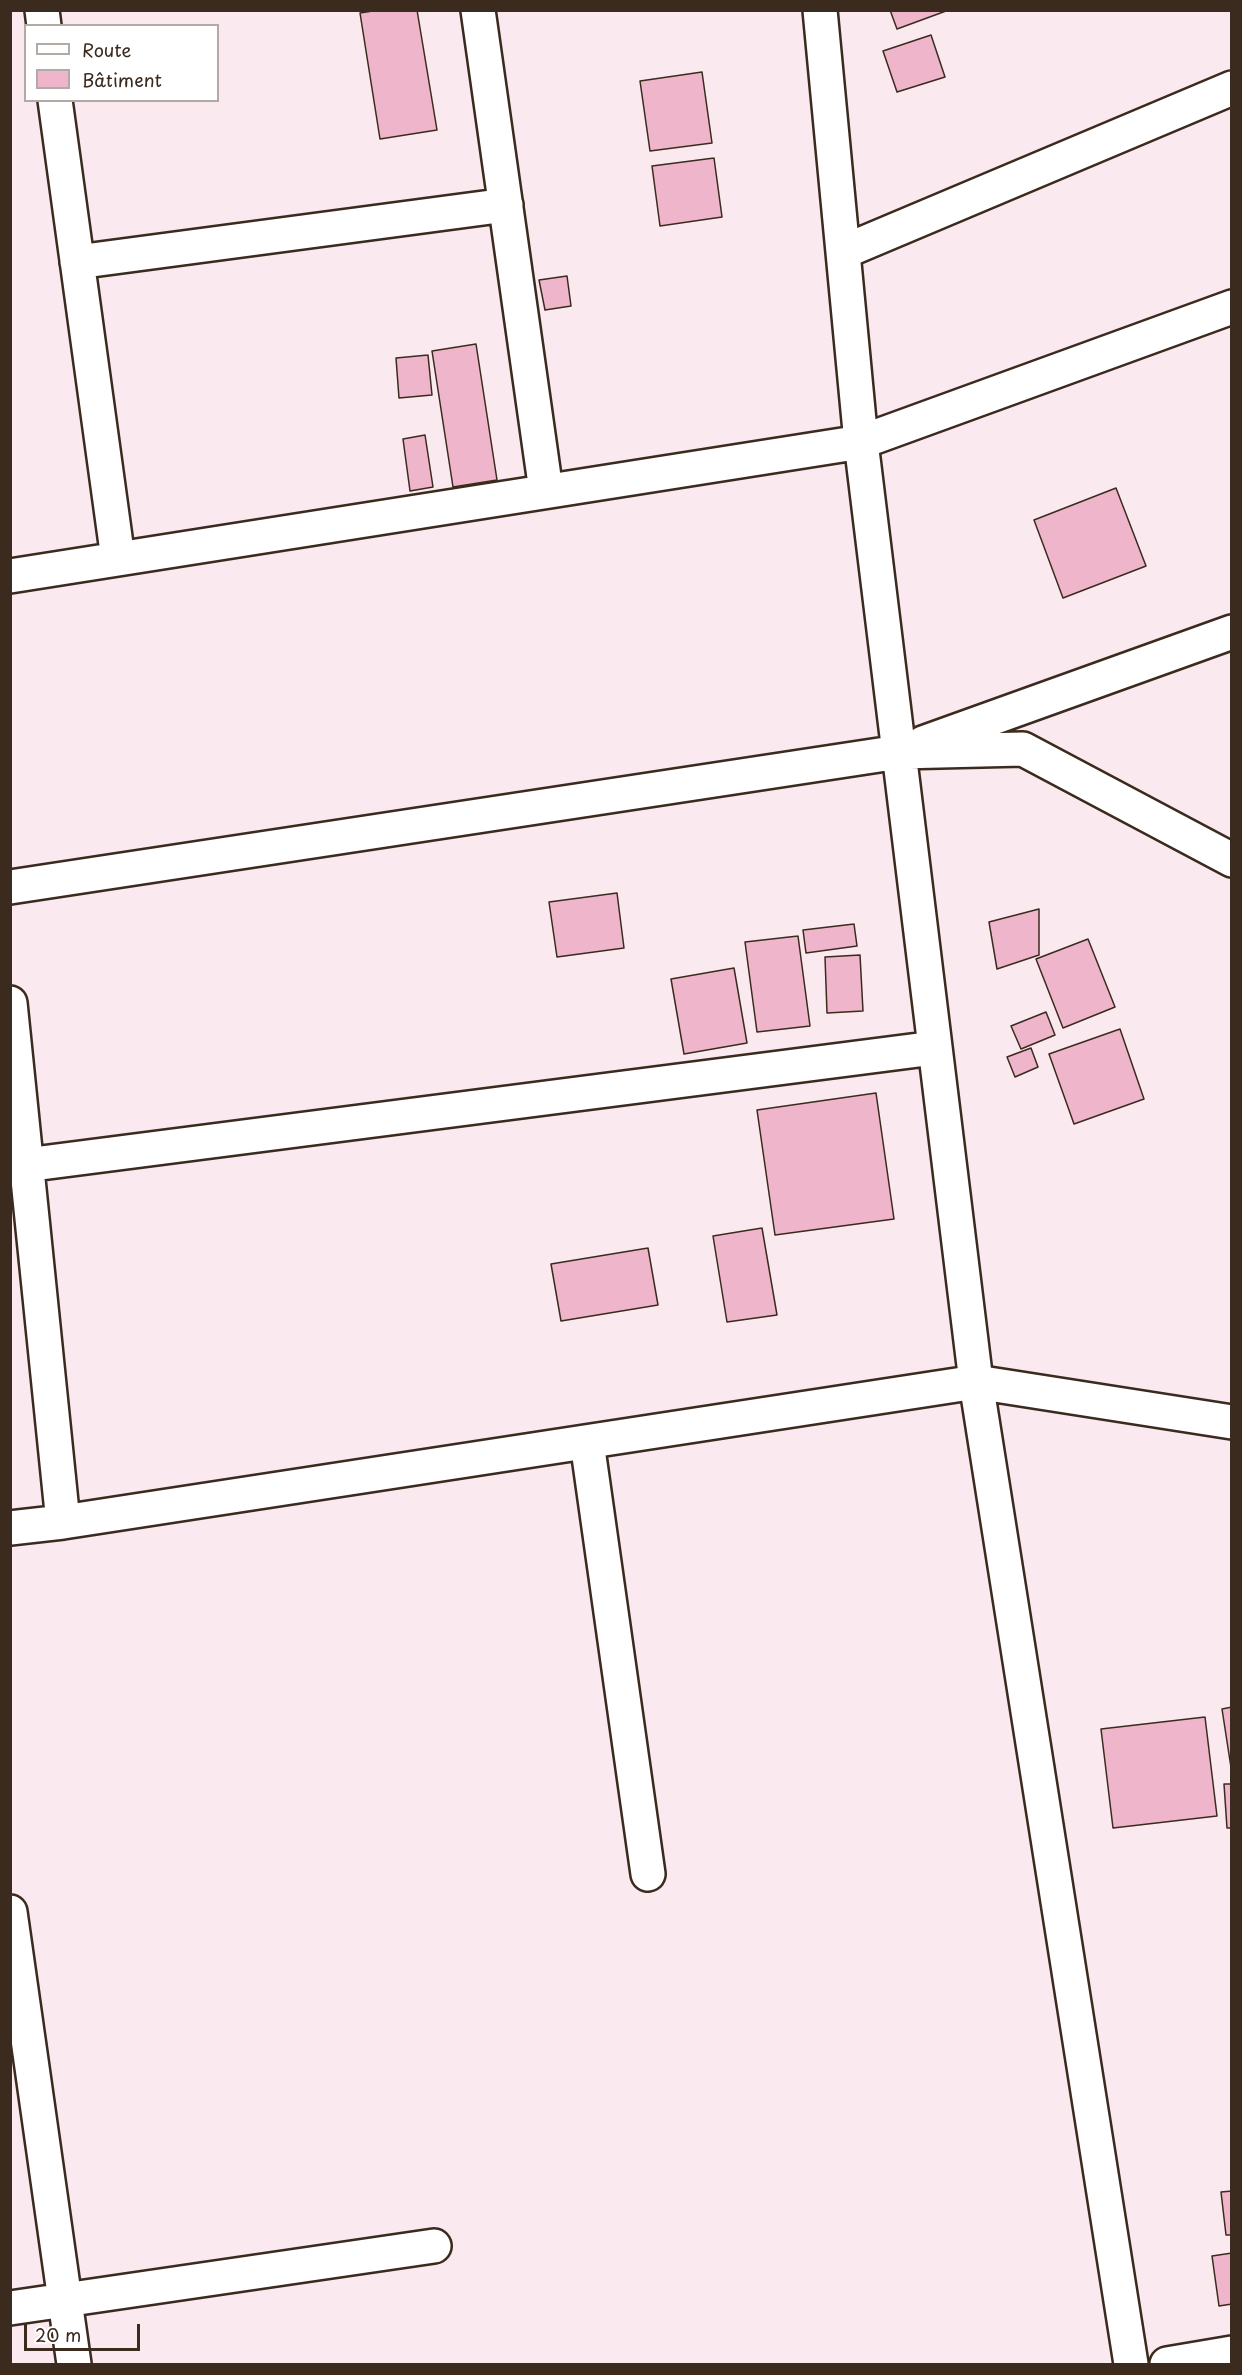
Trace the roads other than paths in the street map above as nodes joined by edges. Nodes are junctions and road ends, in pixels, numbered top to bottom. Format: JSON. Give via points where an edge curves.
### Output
{"nodes":[{"id":1,"x":478,"y":10,"type":"edge"},
{"id":2,"x":820,"y":10,"type":"edge"},
{"id":3,"x":1232,"y":88,"type":"edge"},
{"id":4,"x":55,"y":102,"type":"edge"},
{"id":5,"x":506,"y":205,"type":"junction"},
{"id":6,"x":843,"y":252,"type":"junction"},
{"id":7,"x":77,"y":262,"type":"junction"},
{"id":8,"x":1232,"y":307,"type":"edge"},
{"id":9,"x":861,"y":442,"type":"junction"},
{"id":10,"x":546,"y":491,"type":"junction"},
{"id":11,"x":118,"y":559,"type":"junction"},
{"id":12,"x":10,"y":576,"type":"edge"},
{"id":13,"x":1232,"y":632,"type":"edge"},
{"id":14,"x":899,"y":752,"type":"junction"},
{"id":15,"x":1232,"y":860,"type":"edge"},
{"id":16,"x":10,"y":887,"type":"edge"},
{"id":17,"x":10,"y":1003,"type":"edge"},
{"id":18,"x":934,"y":1048,"type":"junction"},
{"id":19,"x":18,"y":1166,"type":"edge"},
{"id":20,"x":976,"y":1382,"type":"junction"},
{"id":21,"x":1232,"y":1422,"type":"edge"},
{"id":22,"x":587,"y":1442,"type":"junction"},
{"id":23,"x":63,"y":1522,"type":"junction"},
{"id":24,"x":10,"y":1528,"type":"edge"},
{"id":25,"x":648,"y":1874,"type":"dead end"},
{"id":26,"x":10,"y":1912,"type":"edge"},
{"id":27,"x":434,"y":2246,"type":"dead end"},
{"id":28,"x":65,"y":2300,"type":"junction"},
{"id":29,"x":10,"y":2308,"type":"edge"},
{"id":30,"x":1232,"y":2353,"type":"edge"},
{"id":31,"x":74,"y":2364,"type":"edge"},
{"id":32,"x":1131,"y":2364,"type":"edge"},
{"id":33,"x":1167,"y":2364,"type":"edge"}],
"edges":[{"from":1,"to":5,"type":"street"},
{"from":2,"to":6,"type":"street"},
{"from":3,"to":6,"type":"street"},
{"from":4,"to":7,"type":"street"},
{"from":5,"to":7,"type":"street"},
{"from":5,"to":10,"type":"street"},
{"from":6,"to":9,"type":"street"},
{"from":7,"to":11,"type":"street"},
{"from":8,"to":9,"type":"street"},
{"from":9,"to":10,"type":"street"},
{"from":9,"to":14,"type":"street"},
{"from":10,"to":11,"type":"street"},
{"from":11,"to":12,"type":"street"},
{"from":13,"to":14,"type":"street"},
{"from":14,"to":15,"type":"street","via":[[1023,749]]},
{"from":14,"to":16,"type":"street"},
{"from":14,"to":18,"type":"street"},
{"from":17,"to":19,"type":"street"},
{"from":18,"to":19,"type":"street"},
{"from":18,"to":20,"type":"street"},
{"from":19,"to":23,"type":"street"},
{"from":20,"to":21,"type":"street"},
{"from":20,"to":22,"type":"street"},
{"from":20,"to":32,"type":"street"},
{"from":22,"to":23,"type":"street"},
{"from":22,"to":25,"type":"street"},
{"from":23,"to":24,"type":"street"},
{"from":26,"to":28,"type":"street"},
{"from":27,"to":28,"type":"street"},
{"from":28,"to":29,"type":"street"},
{"from":28,"to":31,"type":"street"},
{"from":30,"to":33,"type":"street"}]}
